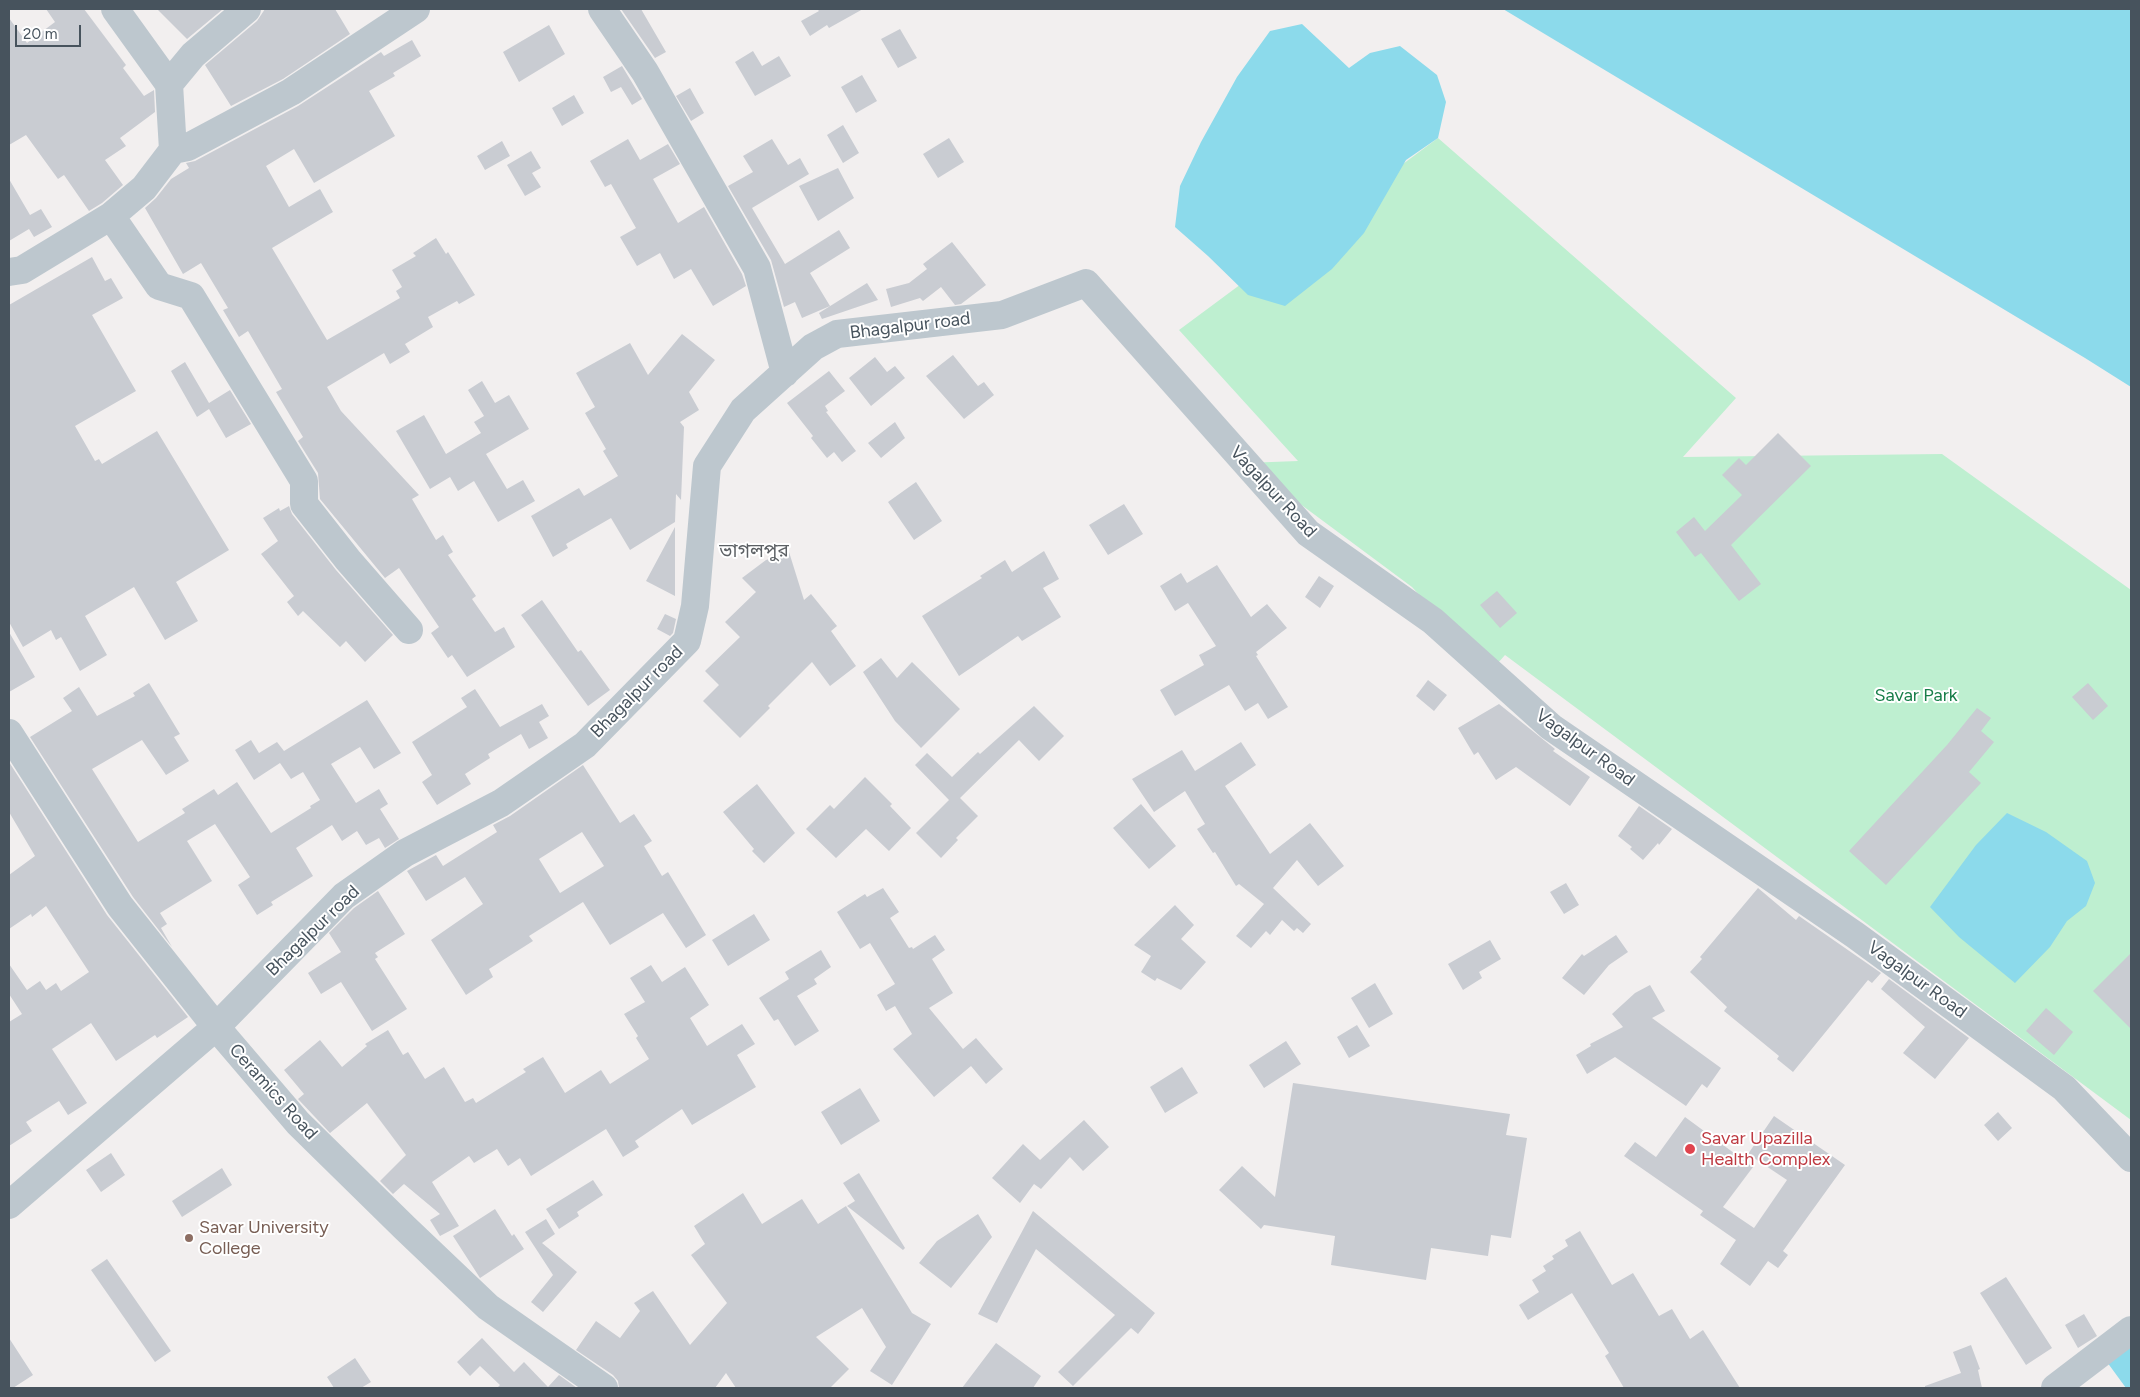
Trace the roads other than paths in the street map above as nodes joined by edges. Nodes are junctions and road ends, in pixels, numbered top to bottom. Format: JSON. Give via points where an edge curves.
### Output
{"nodes":[{"id":1,"x":115,"y":9,"type":"edge"},
{"id":2,"x":247,"y":9,"type":"edge"},
{"id":3,"x":416,"y":9,"type":"edge"},
{"id":4,"x":602,"y":9,"type":"edge"},
{"id":5,"x":170,"y":84,"type":"junction"},
{"id":6,"x":173,"y":150,"type":"junction"},
{"id":7,"x":111,"y":216,"type":"junction"},
{"id":8,"x":9,"y":272,"type":"edge"},
{"id":9,"x":1086,"y":284,"type":"joint"},
{"id":10,"x":785,"y":373,"type":"junction"},
{"id":11,"x":409,"y":630,"type":"dead end"},
{"id":12,"x":9,"y":733,"type":"edge"},
{"id":13,"x":216,"y":1027,"type":"junction"},
{"id":14,"x":2131,"y":1158,"type":"edge"},
{"id":15,"x":9,"y":1205,"type":"edge"},
{"id":16,"x":2131,"y":1330,"type":"edge"},
{"id":17,"x":604,"y":1388,"type":"edge"},
{"id":18,"x":2055,"y":1388,"type":"edge"}],
"edges":[{"from":1,"to":5,"type":"street"},
{"from":2,"to":5,"type":"street","via":[[193,55]]},
{"from":3,"to":6,"type":"street","via":[[291,92],[188,147]]},
{"from":4,"to":10,"type":"street","via":[[645,72],[757,268]]},
{"from":5,"to":6,"type":"street"},
{"from":6,"to":7,"type":"street","via":[[144,188]]},
{"from":7,"to":8,"type":"street","via":[[22,270]]},
{"from":7,"to":11,"type":"street","via":[[159,286],[191,296],[304,481],[304,504]]},
{"from":9,"to":10,"type":"street","name":"Bhagalpur road","via":[[1002,315],[837,334],[813,347]]},
{"from":9,"to":14,"type":"street","name":"Vagalpur Road","via":[[1308,533],[1433,621],[1551,727],[1855,935],[2064,1088]]},
{"from":10,"to":13,"type":"street","name":"Bhagalpur road","via":[[743,410],[707,466],[695,606],[688,641],[585,744],[501,802],[405,852],[344,896]]},
{"from":12,"to":13,"type":"street","name":"Ceramics Road","via":[[120,906]]},
{"from":13,"to":15,"type":"street","name":"Bhagalpur road"},
{"from":13,"to":17,"type":"street","name":"Ceramics Road","via":[[298,1123],[488,1307]]},
{"from":16,"to":18,"type":"street"}]}
